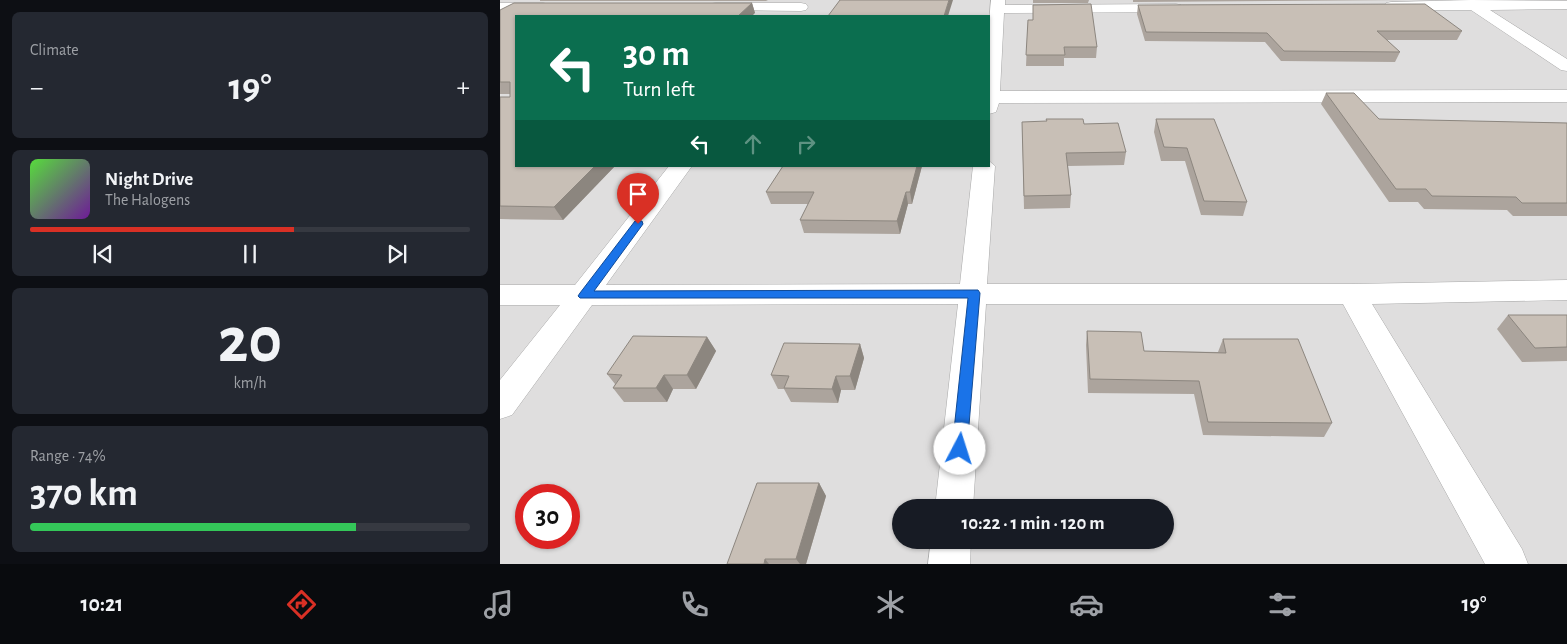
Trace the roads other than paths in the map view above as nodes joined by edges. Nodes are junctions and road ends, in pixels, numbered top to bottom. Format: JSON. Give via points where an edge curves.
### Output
{"nodes":[{"id":1,"x":1471,"y":3,"type":"edge"},
{"id":2,"x":997,"y":5,"type":"edge"},
{"id":3,"x":1567,"y":5,"type":"edge"},
{"id":4,"x":1376,"y":6,"type":"edge"},
{"id":5,"x":500,"y":7,"type":"edge"},
{"id":6,"x":558,"y":7,"type":"edge"},
{"id":7,"x":704,"y":7,"type":"edge"},
{"id":8,"x":800,"y":8,"type":"edge"},
{"id":9,"x":1186,"y":8,"type":"edge"},
{"id":10,"x":1567,"y":66,"type":"edge"},
{"id":11,"x":990,"y":90,"type":"edge"},
{"id":12,"x":1567,"y":96,"type":"edge"},
{"id":13,"x":990,"y":102,"type":"edge"},
{"id":14,"x":680,"y":167,"type":"edge"},
{"id":15,"x":984,"y":167,"type":"edge"},
{"id":16,"x":1567,"y":290,"type":"edge"},
{"id":17,"x":974,"y":293,"type":"junction"},
{"id":18,"x":1352,"y":294,"type":"junction"},
{"id":19,"x":500,"y":295,"type":"edge"},
{"id":20,"x":584,"y":296,"type":"junction"},
{"id":21,"x":500,"y":405,"type":"edge"},
{"id":22,"x":955,"y":499,"type":"edge"},
{"id":23,"x":950,"y":549,"type":"edge"},
{"id":24,"x":949,"y":564,"type":"edge"},
{"id":25,"x":1507,"y":564,"type":"edge"}],
"edges":[{"from":1,"to":3,"type":"street"},
{"from":1,"to":4,"type":"street"},
{"from":1,"to":10,"type":"street"},
{"from":2,"to":9,"type":"street"},
{"from":2,"to":11,"type":"street"},
{"from":5,"to":6,"type":"street"},
{"from":7,"to":8,"type":"street"},
{"from":12,"to":13,"type":"street"},
{"from":14,"to":20,"type":"street"},
{"from":15,"to":17,"type":"street"},
{"from":16,"to":18,"type":"street"},
{"from":17,"to":18,"type":"street"},
{"from":17,"to":20,"type":"street"},
{"from":17,"to":22,"type":"street"},
{"from":18,"to":25,"type":"street"},
{"from":19,"to":20,"type":"street"},
{"from":20,"to":21,"type":"street"},
{"from":23,"to":24,"type":"street"}]}
